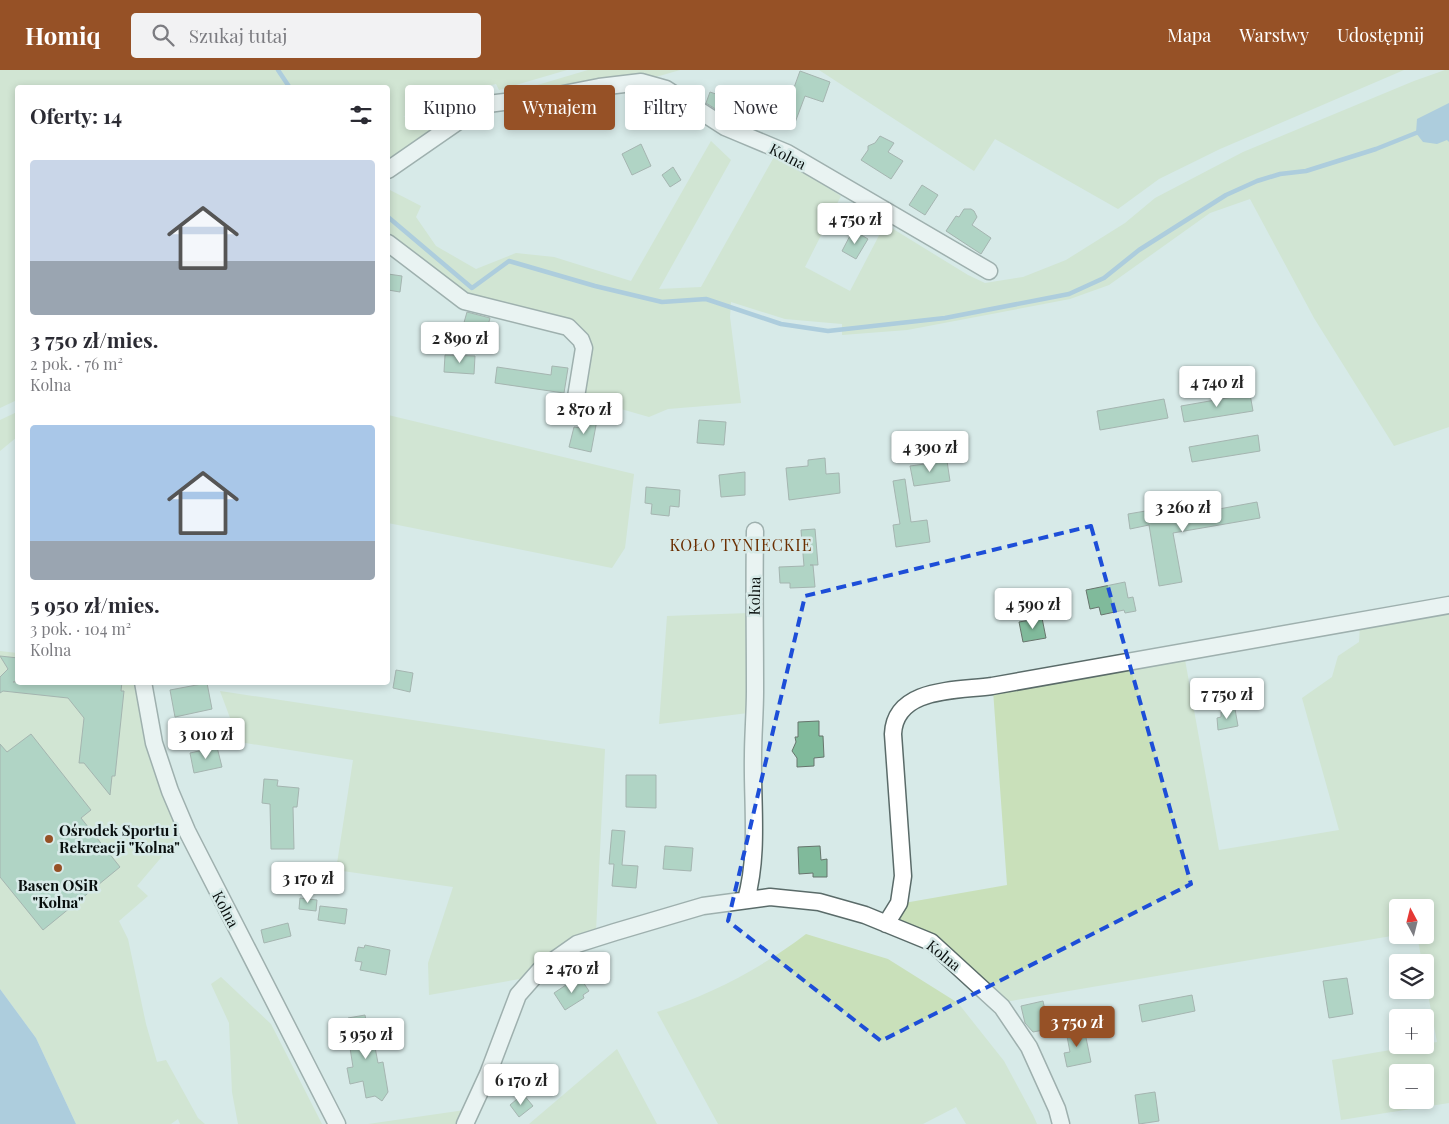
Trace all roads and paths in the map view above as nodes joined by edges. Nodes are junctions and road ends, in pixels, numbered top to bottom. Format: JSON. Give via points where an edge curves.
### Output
{"nodes":[{"id":1,"x":390,"y":169,"type":"edge"},
{"id":2,"x":390,"y":245,"type":"edge"},
{"id":3,"x":989,"y":271,"type":"dead end"},
{"id":4,"x":576,"y":397,"type":"dead end"},
{"id":5,"x":755,"y":531,"type":"dead end"},
{"id":6,"x":1449,"y":605,"type":"edge"},
{"id":7,"x":144,"y":685,"type":"edge"},
{"id":8,"x":746,"y":900,"type":"junction"},
{"id":9,"x":886,"y":924,"type":"junction"},
{"id":10,"x":337,"y":1124,"type":"edge"},
{"id":11,"x":465,"y":1124,"type":"edge"},
{"id":12,"x":1062,"y":1124,"type":"edge"}],
"edges":[{"from":1,"to":3,"type":"street","name":"Kolna","via":[[488,104],[640,82],[666,89],[724,127],[787,153]]},
{"from":2,"to":4,"type":"street","via":[[464,301],[568,327],[584,348]]},
{"from":5,"to":8,"type":"street","name":"Kolna","via":[[754,829],[751,881]]},
{"from":6,"to":9,"type":"street","via":[[926,695],[906,705],[894,724],[893,734],[903,876],[899,904]]},
{"from":7,"to":10,"type":"street","name":"Kolna","via":[[154,743],[187,831]]},
{"from":8,"to":9,"type":"street","name":"Kolna","via":[[770,897],[819,902]]},
{"from":8,"to":11,"type":"street","name":"Kolna","via":[[703,906],[577,944],[540,970],[518,995]]},
{"from":9,"to":12,"type":"street","name":"Kolna","via":[[930,942],[1002,1007],[1029,1046]]}]}
